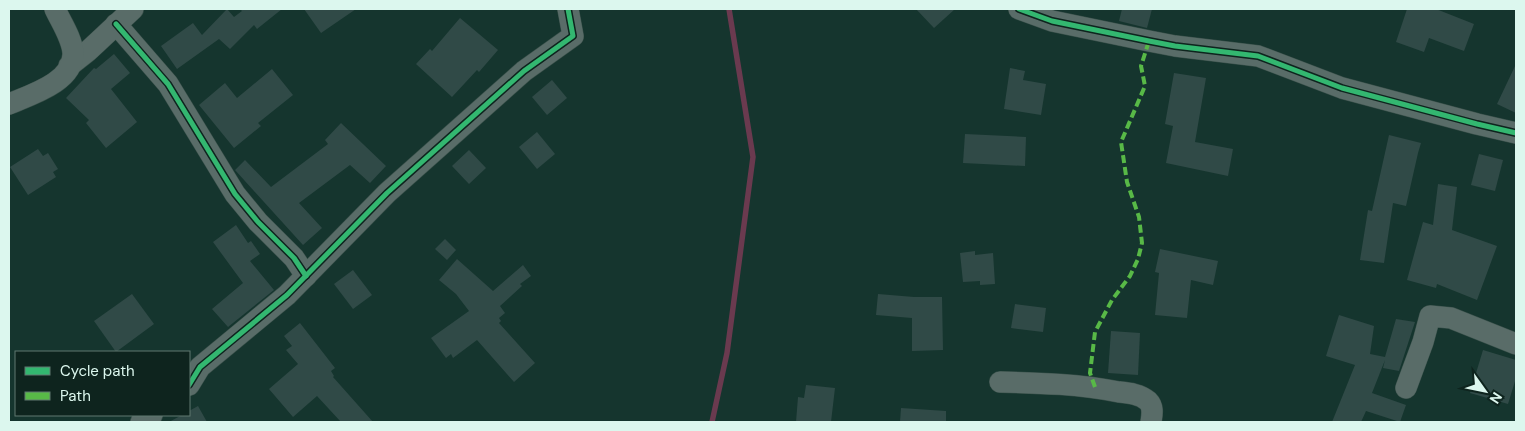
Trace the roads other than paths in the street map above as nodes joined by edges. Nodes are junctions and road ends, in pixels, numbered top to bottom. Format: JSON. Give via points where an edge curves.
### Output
{"nodes":[{"id":1,"x":55,"y":9,"type":"edge"},
{"id":2,"x":133,"y":9,"type":"edge"},
{"id":3,"x":568,"y":9,"type":"edge"},
{"id":4,"x":1019,"y":9,"type":"edge"},
{"id":5,"x":116,"y":24,"type":"junction"},
{"id":6,"x":69,"y":66,"type":"junction"},
{"id":7,"x":9,"y":104,"type":"edge"},
{"id":8,"x":1516,"y":132,"type":"edge"},
{"id":9,"x":306,"y":276,"type":"junction"},
{"id":10,"x":1516,"y":344,"type":"edge"},
{"id":11,"x":1000,"y":382,"type":"dead end"},
{"id":12,"x":190,"y":383,"type":"edge"},
{"id":13,"x":1406,"y":388,"type":"dead end"},
{"id":14,"x":1151,"y":422,"type":"edge"}],
"edges":[{"from":1,"to":6,"type":"street","via":[[73,54]]},
{"from":2,"to":5,"type":"street"},
{"from":3,"to":9,"type":"street","via":[[573,36],[524,71],[402,180]]},
{"from":4,"to":8,"type":"street","via":[[1052,21],[1175,46],[1258,56],[1342,88]]},
{"from":5,"to":6,"type":"street"},
{"from":5,"to":9,"type":"street","via":[[168,84],[235,194],[294,258]]},
{"from":6,"to":7,"type":"street","via":[[61,78],[49,86]]},
{"from":9,"to":12,"type":"street","via":[[200,367]]},
{"from":10,"to":13,"type":"street","via":[[1452,318],[1430,316]]},
{"from":11,"to":14,"type":"street","via":[[1057,383],[1140,396],[1150,402]]}]}
